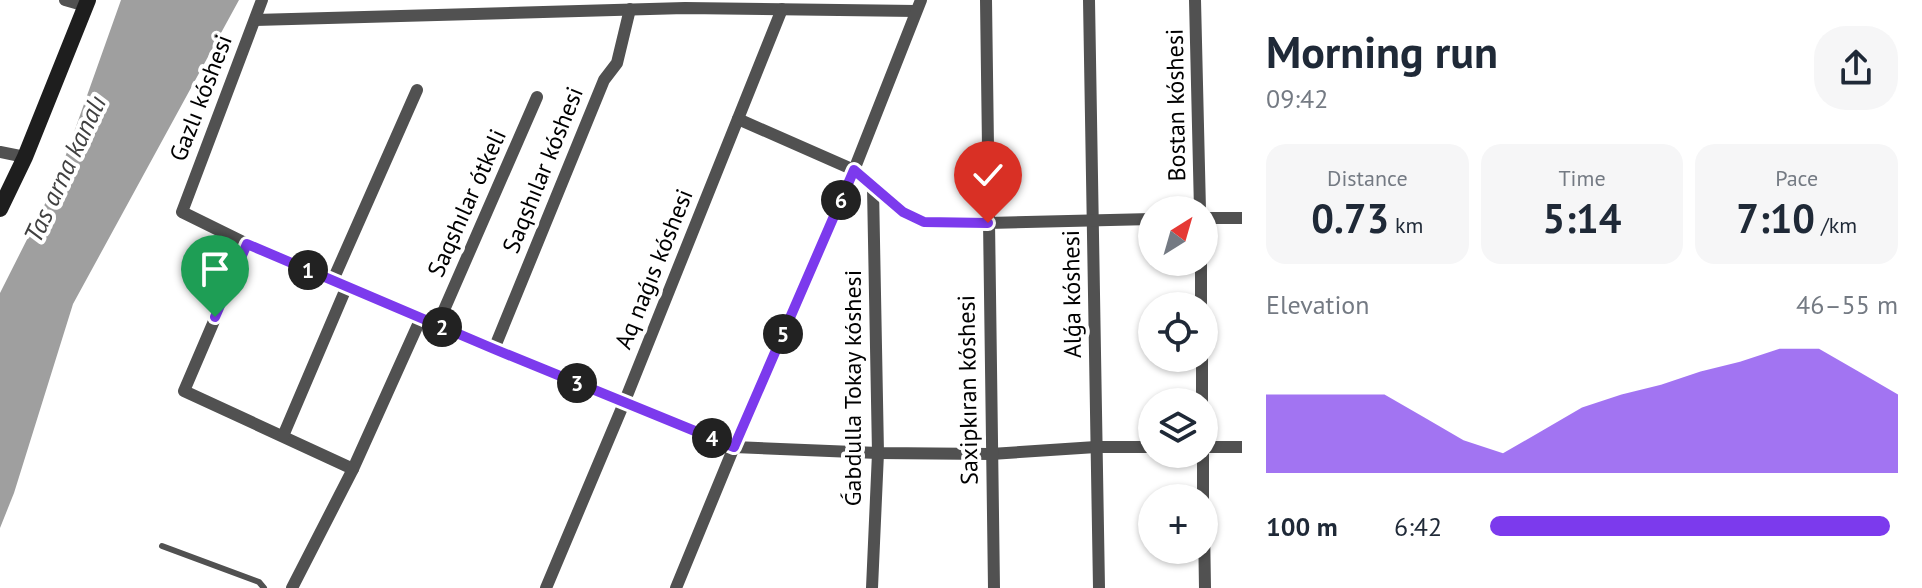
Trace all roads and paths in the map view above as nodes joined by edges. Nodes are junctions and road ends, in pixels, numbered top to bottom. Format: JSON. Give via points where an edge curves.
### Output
{"nodes":[{"id":1,"x":65,"y":0,"type":"edge"},
{"id":2,"x":262,"y":0,"type":"edge"},
{"id":3,"x":986,"y":0,"type":"edge"},
{"id":4,"x":1089,"y":0,"type":"edge"},
{"id":5,"x":1195,"y":0,"type":"edge"},
{"id":6,"x":87,"y":3,"type":"edge"},
{"id":7,"x":685,"y":4,"type":"edge"},
{"id":8,"x":919,"y":6,"type":"edge"},
{"id":9,"x":630,"y":9,"type":"junction"},
{"id":10,"x":782,"y":9,"type":"junction"},
{"id":11,"x":255,"y":20,"type":"junction"},
{"id":12,"x":417,"y":90,"type":"dead end"},
{"id":13,"x":537,"y":97,"type":"dead end"},
{"id":14,"x":738,"y":119,"type":"junction"},
{"id":15,"x":0,"y":152,"type":"edge"},
{"id":16,"x":25,"y":157,"type":"junction"},
{"id":17,"x":854,"y":170,"type":"junction"},
{"id":18,"x":873,"y":188,"type":"junction"},
{"id":19,"x":1200,"y":196,"type":"edge"},
{"id":20,"x":0,"y":209,"type":"edge"},
{"id":21,"x":1218,"y":218,"type":"edge"},
{"id":22,"x":1242,"y":218,"type":"edge"},
{"id":23,"x":1138,"y":219,"type":"edge"},
{"id":24,"x":1093,"y":221,"type":"junction"},
{"id":25,"x":988,"y":223,"type":"junction"},
{"id":26,"x":247,"y":244,"type":"junction"},
{"id":27,"x":333,"y":280,"type":"junction"},
{"id":28,"x":347,"y":286,"type":"junction"},
{"id":29,"x":421,"y":318,"type":"junction"},
{"id":30,"x":437,"y":326,"type":"junction"},
{"id":31,"x":494,"y":349,"type":"junction"},
{"id":32,"x":624,"y":403,"type":"junction"},
{"id":33,"x":283,"y":436,"type":"junction"},
{"id":34,"x":734,"y":447,"type":"junction"},
{"id":35,"x":1096,"y":447,"type":"junction"},
{"id":36,"x":1138,"y":447,"type":"edge"},
{"id":37,"x":1218,"y":447,"type":"edge"},
{"id":38,"x":1242,"y":447,"type":"edge"},
{"id":39,"x":878,"y":453,"type":"junction"},
{"id":40,"x":991,"y":454,"type":"junction"},
{"id":41,"x":353,"y":469,"type":"junction"},
{"id":42,"x":162,"y":546,"type":"dead end"},
{"id":43,"x":1205,"y":564,"type":"edge"},
{"id":44,"x":264,"y":588,"type":"edge"},
{"id":45,"x":292,"y":588,"type":"edge"},
{"id":46,"x":546,"y":588,"type":"edge"},
{"id":47,"x":676,"y":588,"type":"edge"},
{"id":48,"x":872,"y":588,"type":"edge"},
{"id":49,"x":994,"y":588,"type":"edge"},
{"id":50,"x":1099,"y":588,"type":"edge"},
{"id":51,"x":1205,"y":588,"type":"edge"}],
"edges":[{"from":1,"to":6,"type":"street"},
{"from":2,"to":11,"type":"street","name":"Gazlı kóshesi"},
{"from":3,"to":25,"type":"street","name":"Saxipkıran kóshesi"},
{"from":4,"to":24,"type":"street","name":"Alǵa kóshesi"},
{"from":5,"to":19,"type":"street","name":"Bostan kóshesi"},
{"from":6,"to":16,"type":"street"},
{"from":7,"to":9,"type":"street"},
{"from":7,"to":10,"type":"street"},
{"from":8,"to":10,"type":"street"},
{"from":8,"to":17,"type":"street"},
{"from":9,"to":11,"type":"street"},
{"from":9,"to":31,"type":"street","name":"Saqshılar kóshesi","via":[[617,63],[604,80]]},
{"from":10,"to":14,"type":"street","name":"Aq naǵıs kóshesi"},
{"from":11,"to":26,"type":"street","name":"Gazlı kóshesi","via":[[182,212]]},
{"from":12,"to":27,"type":"street"},
{"from":13,"to":30,"type":"street","name":"Saqshılar ótkeli"},
{"from":14,"to":17,"type":"street"},
{"from":14,"to":32,"type":"street","name":"Aq naǵıs kóshesi"},
{"from":15,"to":16,"type":"street"},
{"from":16,"to":20,"type":"street"},
{"from":17,"to":18,"type":"street"},
{"from":17,"to":34,"type":"street"},
{"from":18,"to":25,"type":"street","via":[[924,222]]},
{"from":18,"to":39,"type":"street","name":"Ǵabdulla Tokay kóshesi"},
{"from":21,"to":22,"type":"street"},
{"from":23,"to":24,"type":"street"},
{"from":24,"to":25,"type":"street"},
{"from":24,"to":35,"type":"street","name":"Alǵa kóshesi"},
{"from":25,"to":40,"type":"street","name":"Saxipkıran kóshesi"},
{"from":26,"to":27,"type":"street"},
{"from":26,"to":33,"type":"street","via":[[184,391]]},
{"from":27,"to":28,"type":"street"},
{"from":28,"to":29,"type":"street"},
{"from":28,"to":33,"type":"street"},
{"from":29,"to":30,"type":"street"},
{"from":29,"to":41,"type":"street"},
{"from":30,"to":31,"type":"street"},
{"from":31,"to":32,"type":"street"},
{"from":32,"to":34,"type":"street"},
{"from":32,"to":46,"type":"street","name":"Aq naǵıs kóshesi"},
{"from":33,"to":41,"type":"street"},
{"from":34,"to":39,"type":"street"},
{"from":34,"to":47,"type":"street"},
{"from":35,"to":36,"type":"street"},
{"from":35,"to":40,"type":"street"},
{"from":35,"to":50,"type":"street","name":"Alǵa kóshesi"},
{"from":37,"to":38,"type":"street"},
{"from":39,"to":40,"type":"street"},
{"from":39,"to":48,"type":"street","name":"Ǵabdulla Tokay kóshesi"},
{"from":40,"to":49,"type":"street","name":"Saxipkıran kóshesi"},
{"from":41,"to":45,"type":"street"},
{"from":42,"to":44,"type":"lane"},
{"from":43,"to":51,"type":"street"}]}
